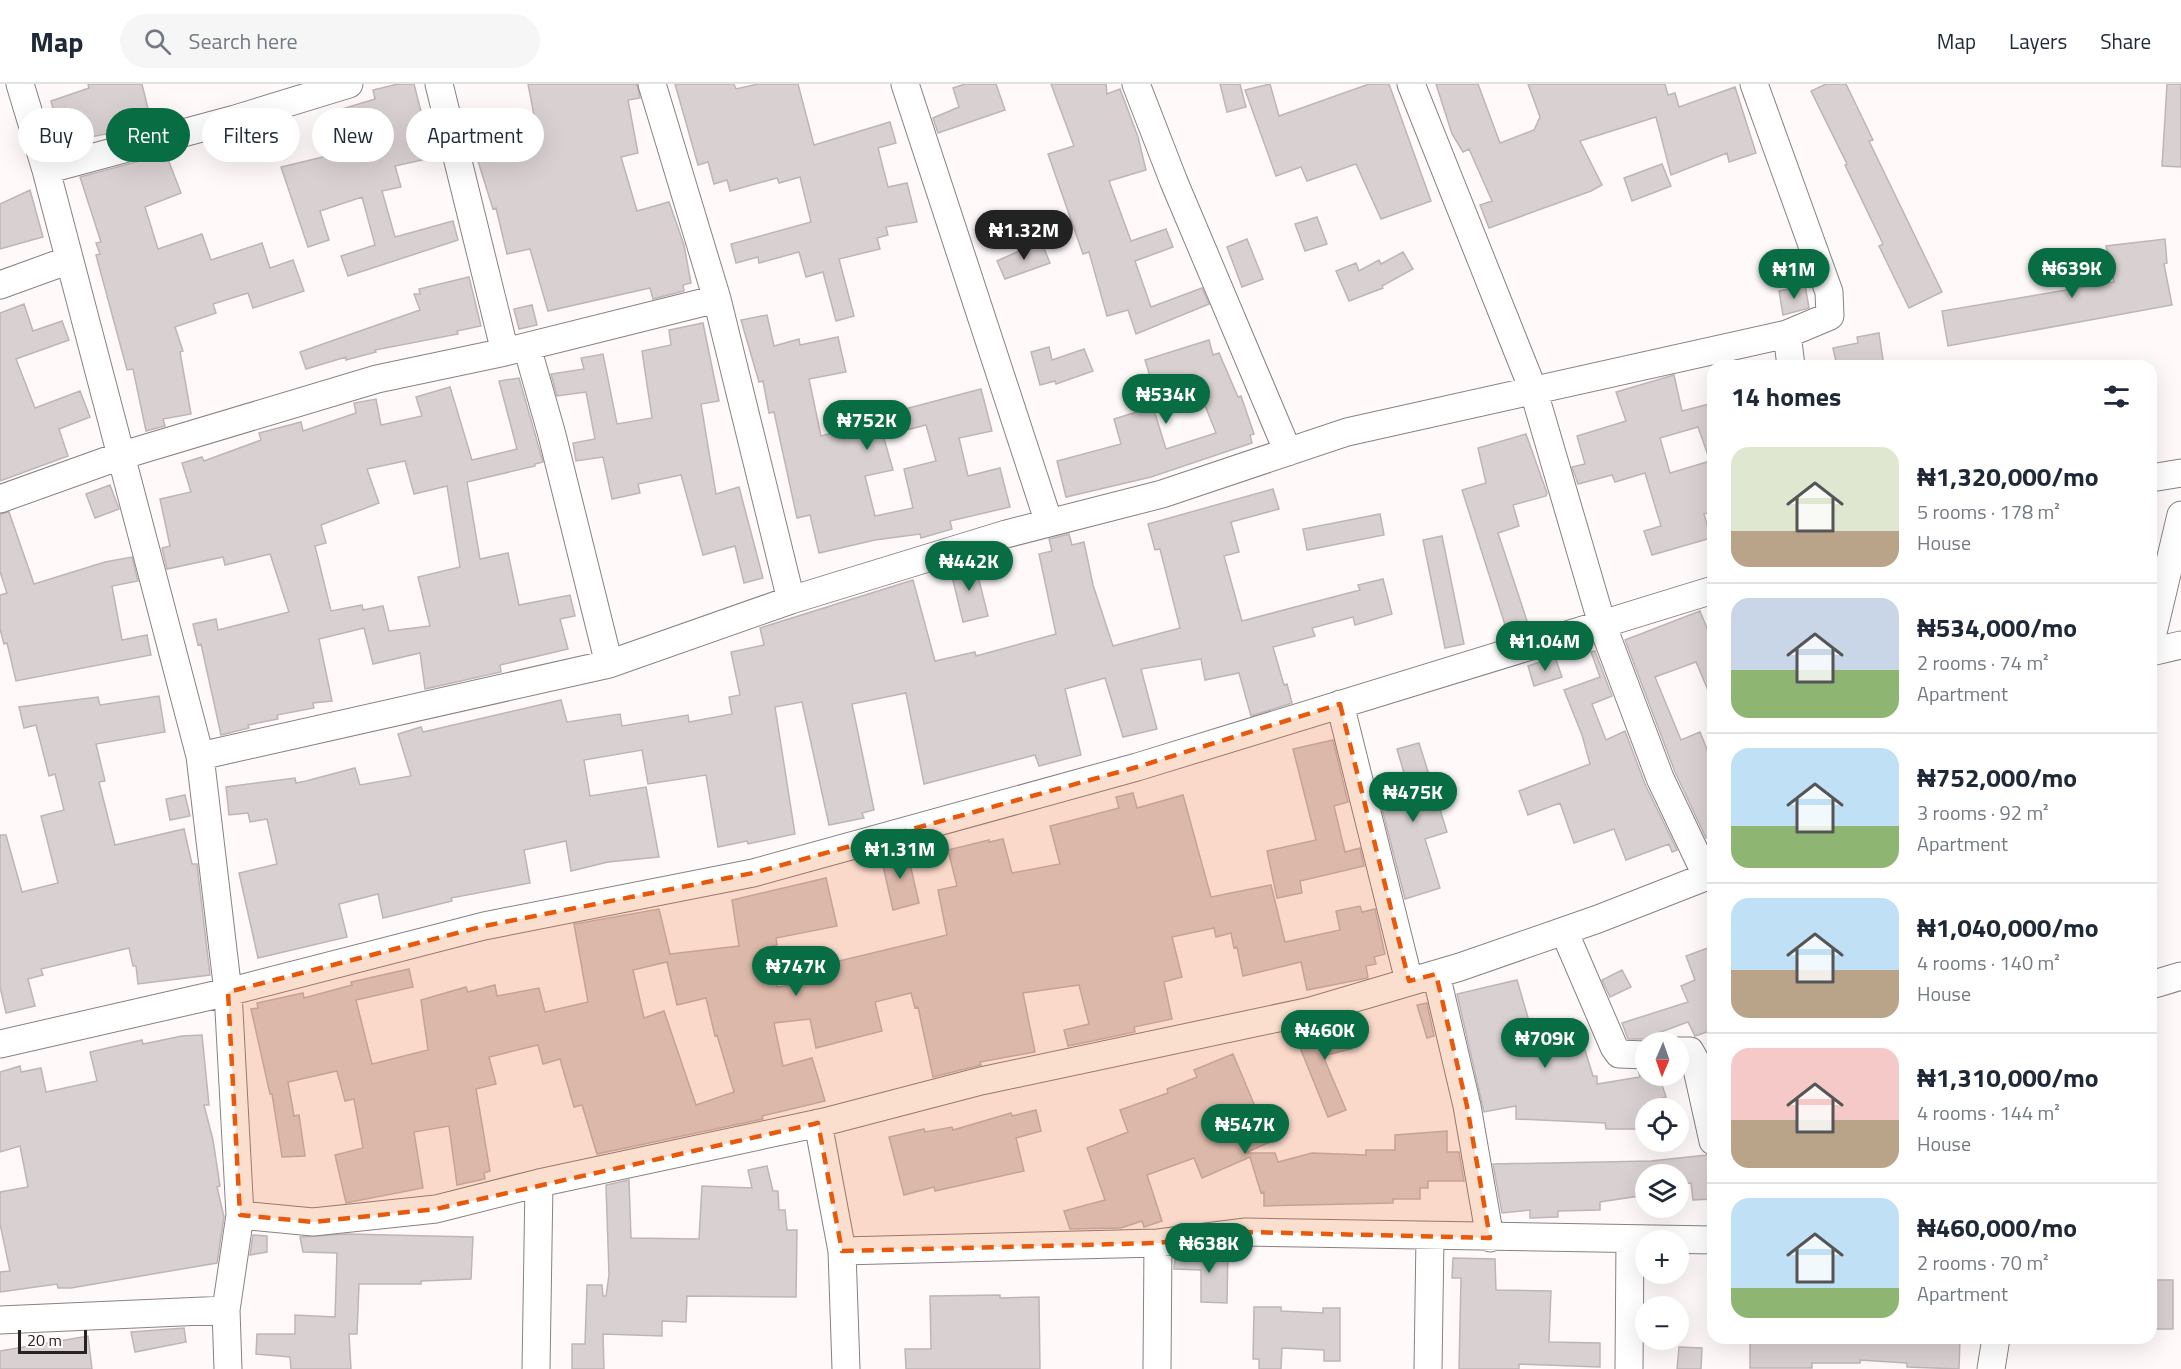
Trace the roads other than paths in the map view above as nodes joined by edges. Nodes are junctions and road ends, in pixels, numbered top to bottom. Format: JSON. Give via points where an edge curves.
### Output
{"nodes":[{"id":1,"x":20,"y":84,"type":"edge"},
{"id":2,"x":349,"y":84,"type":"edge"},
{"id":3,"x":439,"y":84,"type":"edge"},
{"id":4,"x":652,"y":84,"type":"edge"},
{"id":5,"x":905,"y":84,"type":"edge"},
{"id":6,"x":1136,"y":84,"type":"edge"},
{"id":7,"x":1411,"y":84,"type":"edge"},
{"id":8,"x":1755,"y":84,"type":"edge"},
{"id":9,"x":46,"y":170,"type":"junction"},
{"id":10,"x":69,"y":260,"type":"junction"},
{"id":11,"x":0,"y":285,"type":"edge"},
{"id":12,"x":717,"y":299,"type":"junction"},
{"id":13,"x":1787,"y":334,"type":"junction"},
{"id":14,"x":516,"y":350,"type":"junction"},
{"id":15,"x":1790,"y":360,"type":"edge"},
{"id":16,"x":1534,"y":392,"type":"junction"},
{"id":17,"x":1288,"y":452,"type":"junction"},
{"id":18,"x":120,"y":456,"type":"junction"},
{"id":19,"x":2181,"y":473,"type":"edge"},
{"id":20,"x":2157,"y":477,"type":"edge"},
{"id":21,"x":0,"y":499,"type":"edge"},
{"id":22,"x":2181,"y":515,"type":"edge"},
{"id":23,"x":1049,"y":523,"type":"junction"},
{"id":24,"x":1707,"y":592,"type":"edge"},
{"id":25,"x":791,"y":600,"type":"junction"},
{"id":26,"x":2157,"y":616,"type":"edge"},
{"id":27,"x":1602,"y":624,"type":"junction"},
{"id":28,"x":2181,"y":645,"type":"edge"},
{"id":29,"x":2157,"y":651,"type":"edge"},
{"id":30,"x":609,"y":664,"type":"junction"},
{"id":31,"x":1340,"y":704,"type":"junction"},
{"id":32,"x":200,"y":756,"type":"junction"},
{"id":33,"x":1707,"y":869,"type":"edge"},
{"id":34,"x":1707,"y":876,"type":"edge"},
{"id":35,"x":1564,"y":931,"type":"junction"},
{"id":36,"x":1436,"y":974,"type":"junction"},
{"id":37,"x":2181,"y":976,"type":"edge"},
{"id":38,"x":1410,"y":981,"type":"junction"},
{"id":39,"x":2157,"y":983,"type":"edge"},
{"id":40,"x":228,"y":992,"type":"junction"},
{"id":41,"x":0,"y":1044,"type":"edge"},
{"id":42,"x":1689,"y":1052,"type":"edge"},
{"id":43,"x":1635,"y":1055,"type":"edge"},
{"id":44,"x":1707,"y":1114,"type":"edge"},
{"id":45,"x":818,"y":1123,"type":"junction"},
{"id":46,"x":539,"y":1183,"type":"junction"},
{"id":47,"x":240,"y":1215,"type":"junction"},
{"id":48,"x":1430,"y":1237,"type":"junction"},
{"id":49,"x":1490,"y":1238,"type":"junction"},
{"id":50,"x":1630,"y":1239,"type":"junction"},
{"id":51,"x":1707,"y":1240,"type":"edge"},
{"id":52,"x":1158,"y":1244,"type":"junction"},
{"id":53,"x":842,"y":1251,"type":"junction"},
{"id":54,"x":226,"y":1310,"type":"junction"},
{"id":55,"x":0,"y":1320,"type":"edge"},
{"id":56,"x":1995,"y":1344,"type":"edge"},
{"id":57,"x":228,"y":1369,"type":"edge"},
{"id":58,"x":536,"y":1369,"type":"edge"},
{"id":59,"x":846,"y":1369,"type":"edge"},
{"id":60,"x":1156,"y":1369,"type":"edge"},
{"id":61,"x":1428,"y":1369,"type":"edge"},
{"id":62,"x":1629,"y":1369,"type":"edge"},
{"id":63,"x":1990,"y":1369,"type":"edge"}],
"edges":[{"from":1,"to":9,"type":"street"},
{"from":2,"to":9,"type":"street"},
{"from":3,"to":14,"type":"street"},
{"from":4,"to":12,"type":"street"},
{"from":5,"to":23,"type":"street"},
{"from":6,"to":17,"type":"street"},
{"from":7,"to":16,"type":"street"},
{"from":8,"to":13,"type":"street","via":[[1829,292],[1830,316]]},
{"from":9,"to":10,"type":"street"},
{"from":10,"to":11,"type":"street"},
{"from":10,"to":18,"type":"street"},
{"from":12,"to":14,"type":"street"},
{"from":12,"to":25,"type":"street"},
{"from":13,"to":15,"type":"street"},
{"from":13,"to":16,"type":"street"},
{"from":14,"to":18,"type":"street","via":[[377,379]]},
{"from":14,"to":30,"type":"street","via":[[552,435]]},
{"from":16,"to":17,"type":"street","via":[[1347,432]]},
{"from":16,"to":27,"type":"street"},
{"from":17,"to":23,"type":"street","via":[[1162,494]]},
{"from":18,"to":21,"type":"street"},
{"from":18,"to":32,"type":"street"},
{"from":19,"to":20,"type":"street"},
{"from":22,"to":26,"type":"street"},
{"from":23,"to":25,"type":"street"},
{"from":24,"to":27,"type":"street"},
{"from":25,"to":30,"type":"street"},
{"from":27,"to":31,"type":"street"},
{"from":27,"to":33,"type":"street","via":[[1660,778]]},
{"from":28,"to":29,"type":"street"},
{"from":30,"to":32,"type":"street"},
{"from":31,"to":38,"type":"street"},
{"from":31,"to":40,"type":"street","via":[[1137,767],[753,873],[484,927]]},
{"from":32,"to":40,"type":"street"},
{"from":34,"to":35,"type":"street"},
{"from":35,"to":36,"type":"street"},
{"from":35,"to":43,"type":"street","via":[[1614,1047],[1619,1054]]},
{"from":36,"to":38,"type":"street"},
{"from":36,"to":49,"type":"street","via":[[1467,1106]]},
{"from":37,"to":39,"type":"street"},
{"from":38,"to":45,"type":"street","via":[[1311,1011],[981,1081]]},
{"from":40,"to":41,"type":"street"},
{"from":40,"to":47,"type":"street"},
{"from":42,"to":44,"type":"street","via":[[1695,1060]]},
{"from":45,"to":46,"type":"street"},
{"from":45,"to":53,"type":"street"},
{"from":46,"to":47,"type":"street","via":[[436,1209],[313,1222]]},
{"from":46,"to":58,"type":"street"},
{"from":47,"to":54,"type":"street"},
{"from":48,"to":49,"type":"street"},
{"from":48,"to":52,"type":"street","via":[[1246,1232]]},
{"from":48,"to":61,"type":"street"},
{"from":49,"to":50,"type":"street"},
{"from":50,"to":51,"type":"street"},
{"from":50,"to":62,"type":"street"},
{"from":52,"to":53,"type":"street"},
{"from":52,"to":60,"type":"street"},
{"from":53,"to":59,"type":"street"},
{"from":54,"to":55,"type":"street"},
{"from":54,"to":57,"type":"street"},
{"from":56,"to":63,"type":"street"}]}
